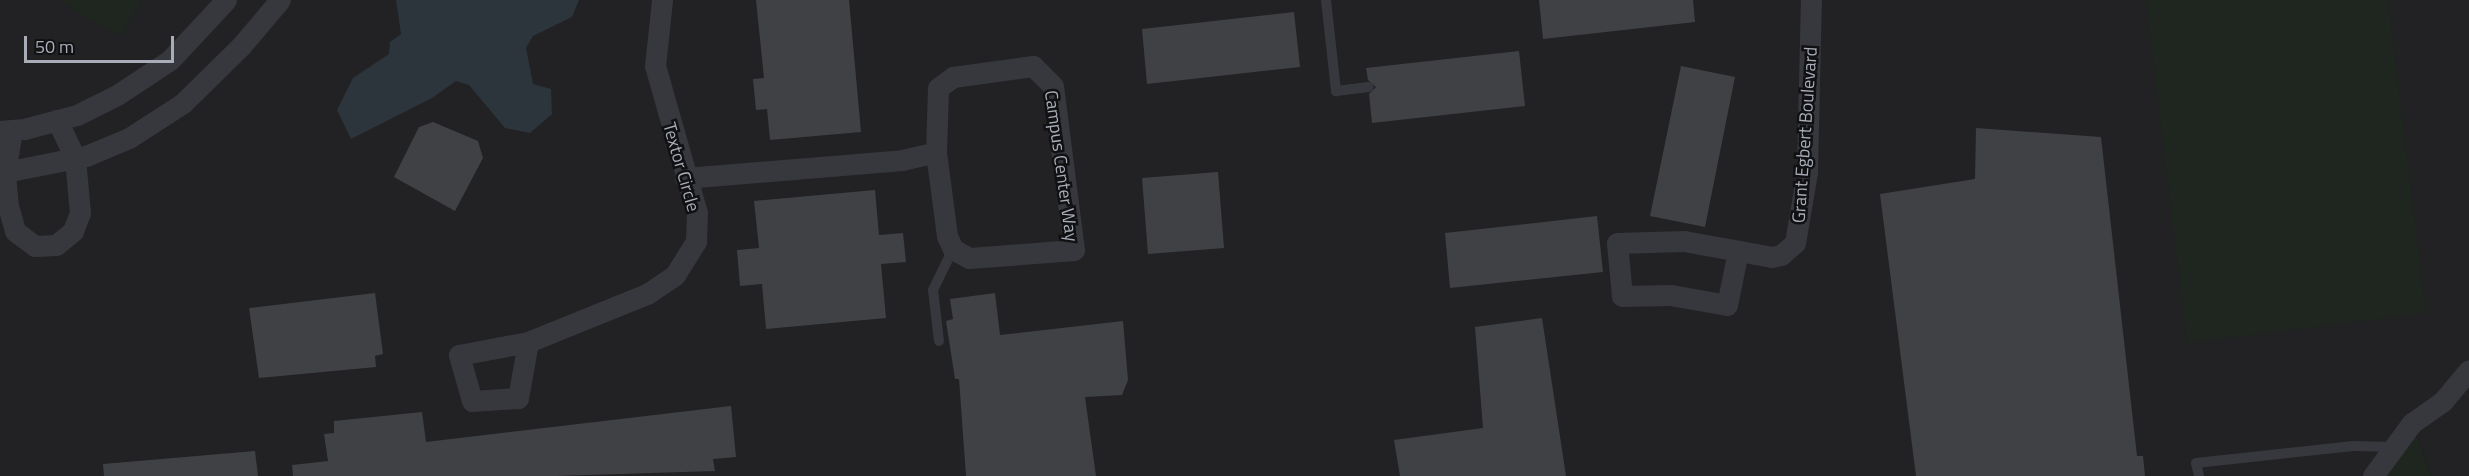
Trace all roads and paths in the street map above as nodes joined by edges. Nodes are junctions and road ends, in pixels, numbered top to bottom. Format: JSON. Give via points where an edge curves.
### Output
{"nodes":[{"id":1,"x":226,"y":0,"type":"edge"},
{"id":2,"x":279,"y":0,"type":"edge"},
{"id":3,"x":662,"y":0,"type":"edge"},
{"id":4,"x":1326,"y":0,"type":"edge"},
{"id":5,"x":1811,"y":0,"type":"edge"},
{"id":6,"x":1369,"y":87,"type":"dead end"},
{"id":7,"x":57,"y":120,"type":"junction"},
{"id":8,"x":6,"y":130,"type":"edge"},
{"id":9,"x":936,"y":152,"type":"junction"},
{"id":10,"x":75,"y":158,"type":"junction"},
{"id":11,"x":3,"y":173,"type":"edge"},
{"id":12,"x":686,"y":178,"type":"junction"},
{"id":13,"x":953,"y":249,"type":"junction"},
{"id":14,"x":1738,"y":251,"type":"junction"},
{"id":15,"x":939,"y":341,"type":"dead end"},
{"id":16,"x":528,"y":342,"type":"dead end"},
{"id":17,"x":2469,"y":370,"type":"edge"},
{"id":18,"x":2393,"y":447,"type":"junction"},
{"id":19,"x":2199,"y":476,"type":"edge"},
{"id":20,"x":2373,"y":476,"type":"edge"}],
"edges":[{"from":1,"to":7,"type":"street","via":[[170,60],[117,95]]},
{"from":2,"to":10,"type":"street","via":[[241,46],[183,103],[129,138]]},
{"from":3,"to":12,"type":"street","name":"Textor Circle","via":[[655,66]]},
{"from":4,"to":6,"type":"lane","via":[[1336,91]]},
{"from":5,"to":14,"type":"street","name":"Grant Egbert Boulevard","via":[[1811,100],[1800,230],[1795,243],[1781,255]]},
{"from":7,"to":8,"type":"street"},
{"from":7,"to":10,"type":"street"},
{"from":8,"to":11,"type":"street"},
{"from":9,"to":12,"type":"street","via":[[902,159]]},
{"from":9,"to":13,"type":"street","name":"Campus Center Way"},
{"from":9,"to":13,"type":"street","name":"Campus Center Way","via":[[938,88],[953,77],[1033,66],[1053,86],[1074,250],[969,258]]},
{"from":10,"to":11,"type":"street"},
{"from":10,"to":11,"type":"street","via":[[80,213],[73,231],[56,245],[35,246],[15,231]]},
{"from":12,"to":16,"type":"street","name":"Textor Circle","via":[[697,213],[696,241],[675,274],[647,294]]},
{"from":13,"to":15,"type":"lane","via":[[933,290]]},
{"from":14,"to":14,"type":"street","name":"Grant Egbert Boulevard","via":[[1727,305],[1670,295],[1622,296],[1617,243],[1684,241]]},
{"from":17,"to":18,"type":"street","via":[[2443,401],[2412,423]]},
{"from":18,"to":19,"type":"lane","via":[[2353,446],[2196,463]]},
{"from":18,"to":20,"type":"street"}]}
